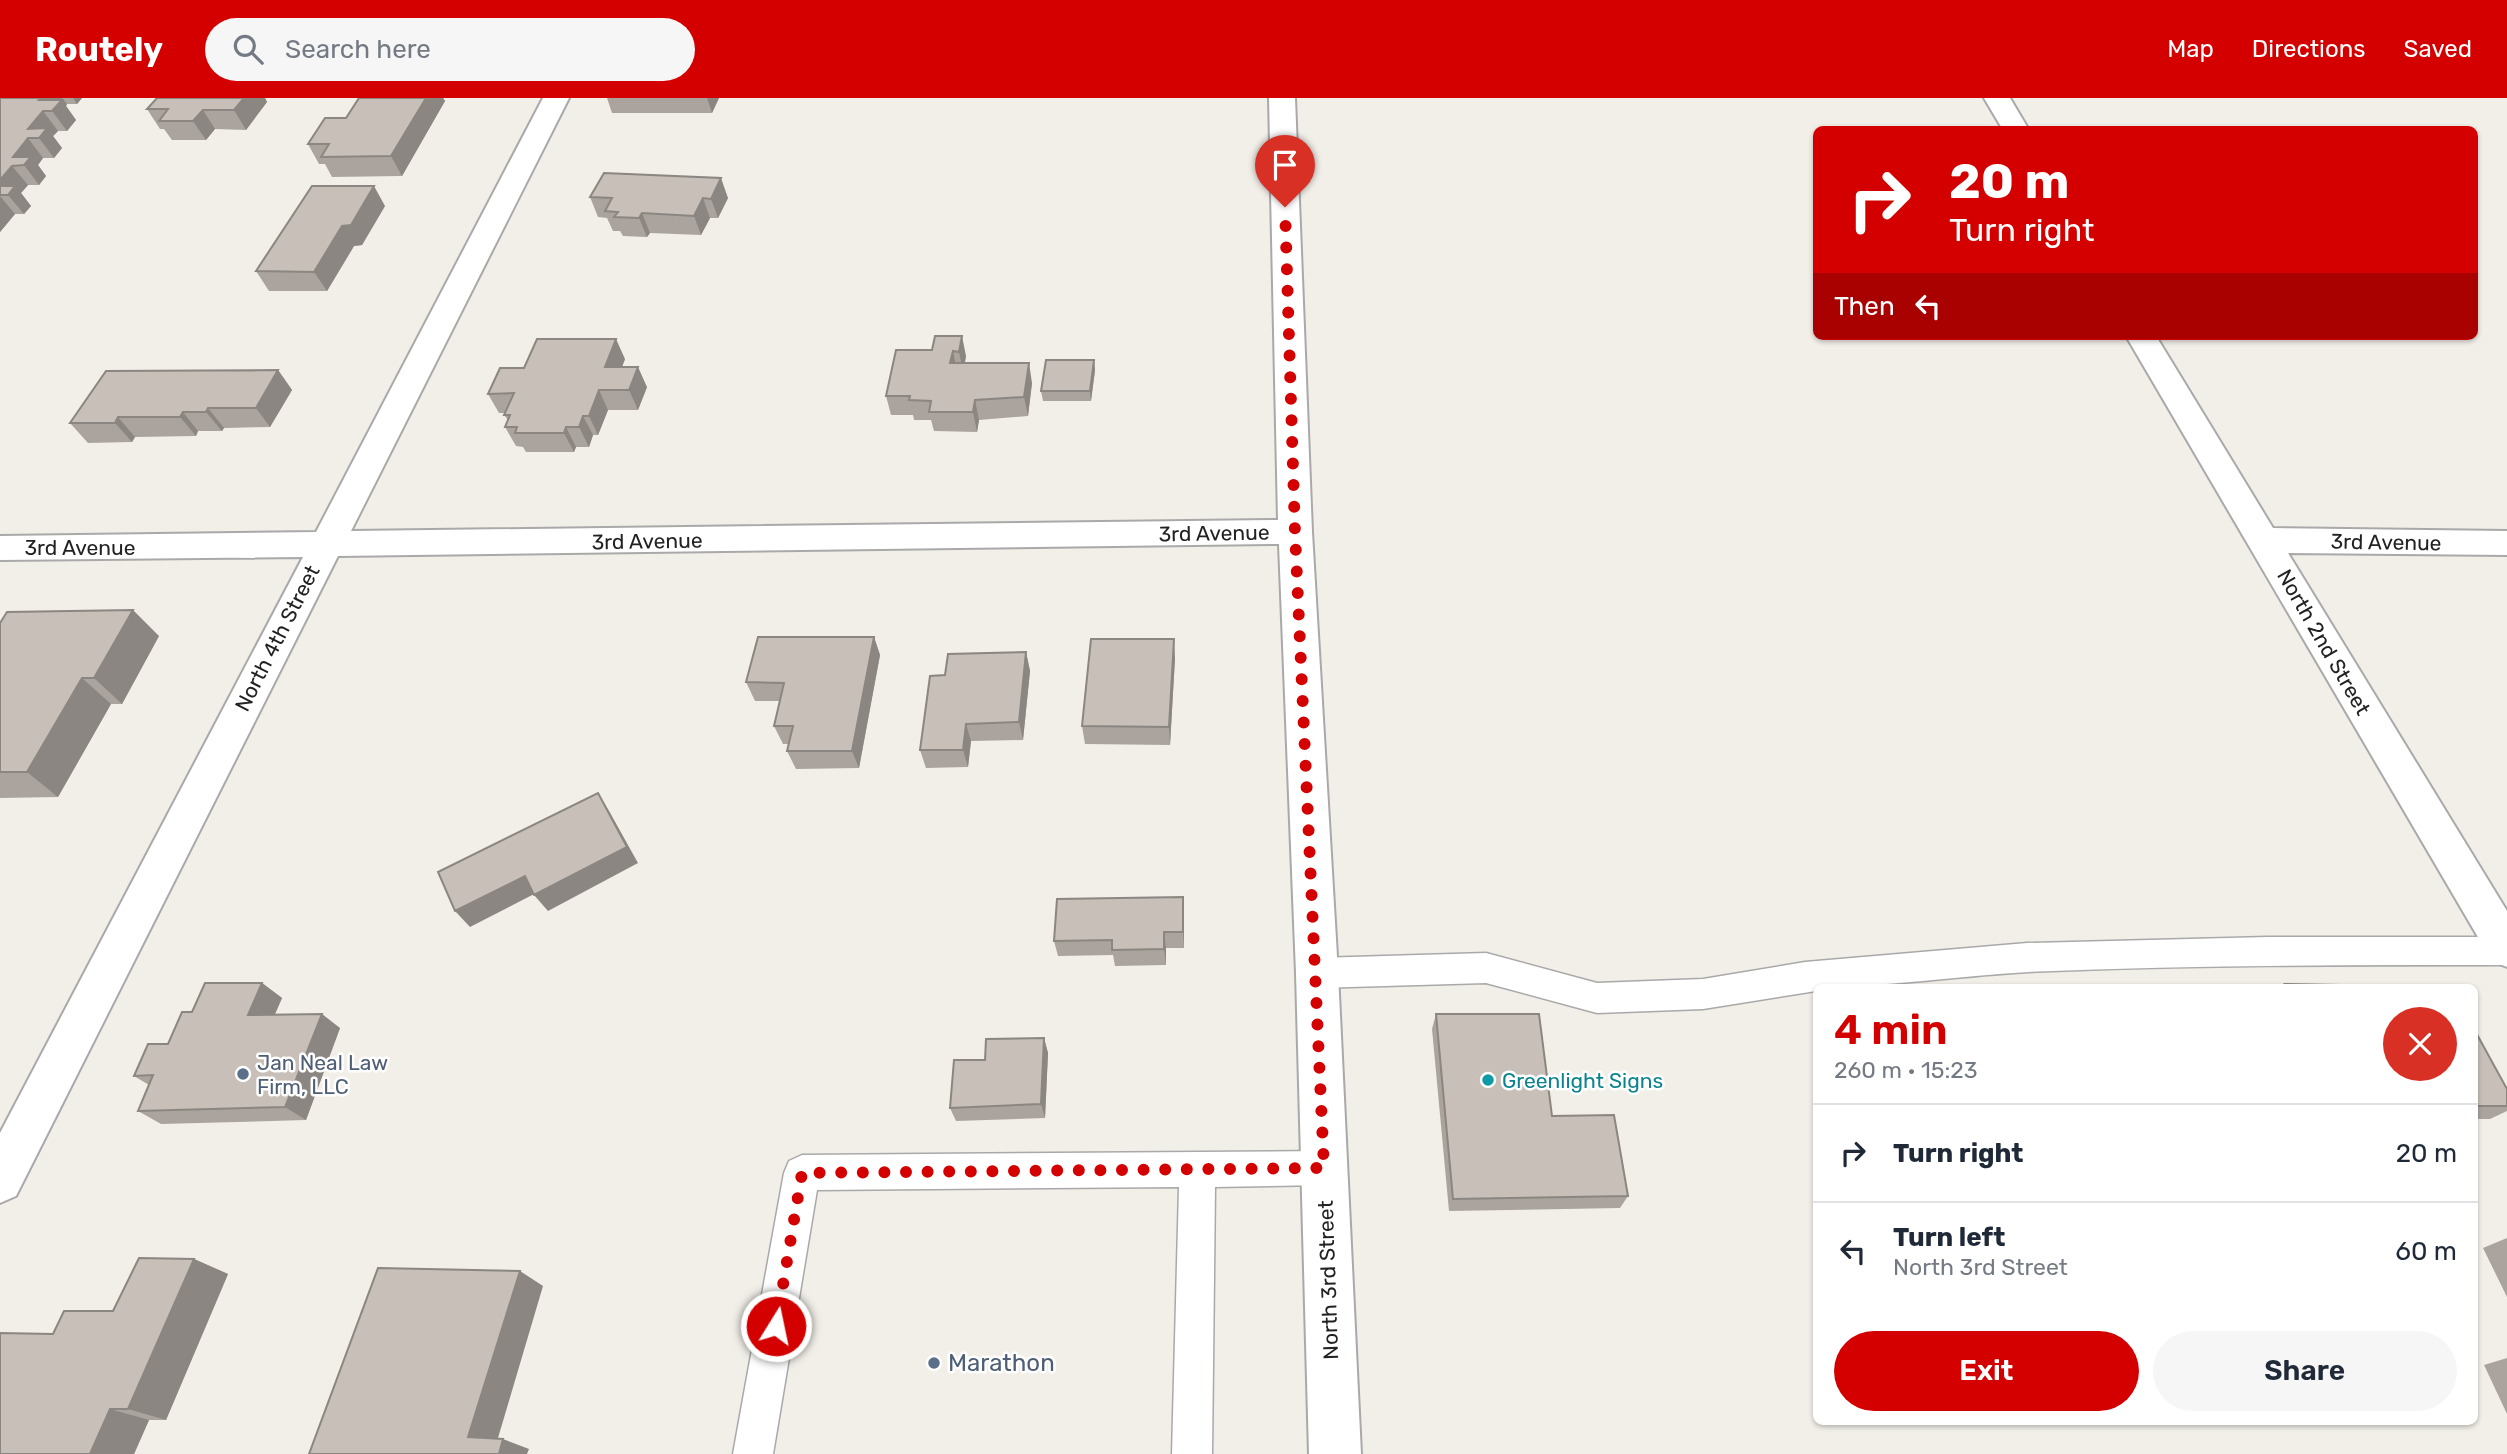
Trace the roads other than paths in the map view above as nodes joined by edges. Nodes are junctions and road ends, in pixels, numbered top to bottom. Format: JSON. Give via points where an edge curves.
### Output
{"nodes":[{"id":1,"x":556,"y":98,"type":"edge"},
{"id":2,"x":1282,"y":98,"type":"edge"},
{"id":3,"x":1997,"y":98,"type":"edge"},
{"id":4,"x":2014,"y":126,"type":"edge"},
{"id":5,"x":2143,"y":340,"type":"edge"},
{"id":6,"x":1295,"y":533,"type":"junction"},
{"id":7,"x":2264,"y":540,"type":"junction"},
{"id":8,"x":2507,"y":542,"type":"edge"},
{"id":9,"x":325,"y":545,"type":"junction"},
{"id":10,"x":0,"y":548,"type":"edge"},
{"id":11,"x":2507,"y":950,"type":"edge"},
{"id":12,"x":1317,"y":973,"type":"junction"},
{"id":13,"x":1324,"y":1168,"type":"junction"},
{"id":14,"x":1197,"y":1170,"type":"junction"},
{"id":15,"x":0,"y":1180,"type":"edge"},
{"id":16,"x":753,"y":1454,"type":"edge"},
{"id":17,"x":1192,"y":1454,"type":"edge"},
{"id":18,"x":1335,"y":1454,"type":"edge"}],
"edges":[{"from":1,"to":9,"type":"street","name":"North 4th Street"},
{"from":2,"to":6,"type":"street","name":"North 3rd Street"},
{"from":3,"to":4,"type":"street"},
{"from":5,"to":7,"type":"street","name":"North 2nd Street"},
{"from":6,"to":9,"type":"street","name":"3rd Avenue"},
{"from":6,"to":12,"type":"street","name":"North 3rd Street"},
{"from":7,"to":8,"type":"street","name":"3rd Avenue"},
{"from":7,"to":11,"type":"street","name":"North 2nd Street"},
{"from":9,"to":10,"type":"street","name":"3rd Avenue"},
{"from":9,"to":15,"type":"street","name":"North 4th Street"},
{"from":11,"to":12,"type":"lane","via":[[2027,958],[1805,977],[1703,994],[1597,998],[1486,968]]},
{"from":12,"to":13,"type":"street","name":"North 3rd Street"},
{"from":13,"to":14,"type":"lane"},
{"from":13,"to":18,"type":"street","name":"North 3rd Street"},
{"from":14,"to":16,"type":"lane","via":[[802,1173]]},
{"from":14,"to":17,"type":"lane"}]}
